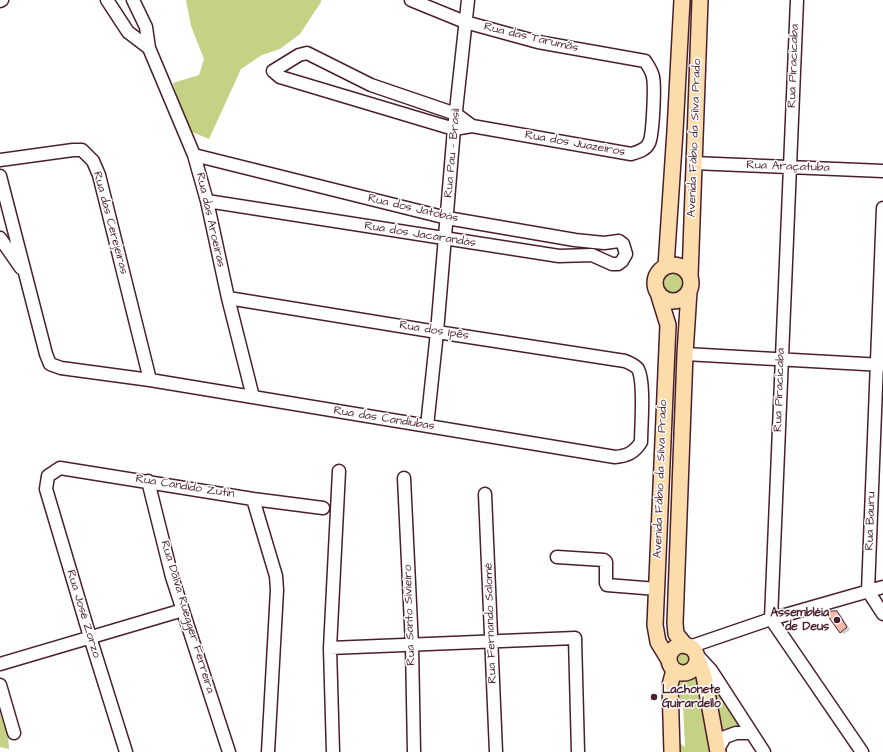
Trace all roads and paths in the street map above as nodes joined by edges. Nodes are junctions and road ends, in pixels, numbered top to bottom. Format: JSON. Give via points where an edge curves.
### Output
{"nodes":[{"id":1,"x":107,"y":0,"type":"edge"},
{"id":2,"x":133,"y":0,"type":"edge"},
{"id":3,"x":411,"y":0,"type":"edge"},
{"id":4,"x":468,"y":0,"type":"edge"},
{"id":5,"x":682,"y":0,"type":"edge"},
{"id":6,"x":700,"y":0,"type":"edge"},
{"id":7,"x":797,"y":0,"type":"edge"},
{"id":8,"x":465,"y":22,"type":"junction"},
{"id":9,"x":149,"y":48,"type":"junction"},
{"id":10,"x":651,"y":69,"type":"joint"},
{"id":11,"x":456,"y":114,"type":"junction"},
{"id":12,"x":472,"y":126,"type":"junction"},
{"id":13,"x":454,"y":129,"type":"junction"},
{"id":14,"x":194,"y":155,"type":"junction"},
{"id":15,"x":0,"y":160,"type":"edge"},
{"id":16,"x":693,"y":163,"type":"junction"},
{"id":17,"x":790,"y":167,"type":"junction"},
{"id":18,"x":883,"y":171,"type":"edge"},
{"id":19,"x":0,"y":176,"type":"edge"},
{"id":20,"x":207,"y":201,"type":"junction"},
{"id":21,"x":883,"y":208,"type":"edge"},
{"id":22,"x":447,"y":218,"type":"junction"},
{"id":23,"x":0,"y":238,"type":"edge"},
{"id":24,"x":446,"y":239,"type":"junction"},
{"id":25,"x":626,"y":254,"type":"joint"},
{"id":26,"x":666,"y":266,"type":"junction"},
{"id":27,"x":26,"y":274,"type":"junction"},
{"id":28,"x":690,"y":276,"type":"junction"},
{"id":29,"x":689,"y":291,"type":"junction"},
{"id":30,"x":659,"y":296,"type":"junction"},
{"id":31,"x":228,"y":298,"type":"junction"},
{"id":32,"x":437,"y":332,"type":"junction"},
{"id":33,"x":685,"y":354,"type":"junction"},
{"id":34,"x":781,"y":360,"type":"junction"},
{"id":35,"x":880,"y":365,"type":"edge"},
{"id":36,"x":638,"y":370,"type":"joint"},
{"id":37,"x":150,"y":380,"type":"junction"},
{"id":38,"x":253,"y":397,"type":"junction"},
{"id":39,"x":427,"y":426,"type":"junction"},
{"id":40,"x":338,"y":471,"type":"dead end"},
{"id":41,"x":48,"y":476,"type":"joint"},
{"id":42,"x":404,"y":478,"type":"dead end"},
{"id":43,"x":148,"y":481,"type":"junction"},
{"id":44,"x":485,"y":494,"type":"dead end"},
{"id":45,"x":253,"y":498,"type":"junction"},
{"id":46,"x":323,"y":508,"type":"dead end"},
{"id":47,"x":558,"y":557,"type":"dead end"},
{"id":48,"x":883,"y":588,"type":"edge"},
{"id":49,"x":657,"y":589,"type":"junction"},
{"id":50,"x":868,"y":591,"type":"junction"},
{"id":51,"x":182,"y":610,"type":"junction"},
{"id":52,"x":883,"y":614,"type":"edge"},
{"id":53,"x":771,"y":619,"type":"junction"},
{"id":54,"x":90,"y":637,"type":"junction"},
{"id":55,"x":492,"y":642,"type":"junction"},
{"id":56,"x":412,"y":646,"type":"junction"},
{"id":57,"x":330,"y":648,"type":"junction"},
{"id":58,"x":692,"y":651,"type":"junction"},
{"id":59,"x":0,"y":664,"type":"edge"},
{"id":60,"x":672,"y":665,"type":"junction"},
{"id":61,"x":0,"y":685,"type":"edge"},
{"id":62,"x":14,"y":733,"type":"dead end"},
{"id":63,"x":751,"y":733,"type":"junction"},
{"id":64,"x":718,"y":751,"type":"edge"},
{"id":65,"x":126,"y":752,"type":"edge"},
{"id":66,"x":229,"y":752,"type":"edge"},
{"id":67,"x":268,"y":752,"type":"edge"},
{"id":68,"x":333,"y":752,"type":"edge"},
{"id":69,"x":414,"y":752,"type":"edge"},
{"id":70,"x":496,"y":752,"type":"edge"},
{"id":71,"x":578,"y":752,"type":"edge"},
{"id":72,"x":672,"y":752,"type":"edge"},
{"id":73,"x":764,"y":752,"type":"edge"},
{"id":74,"x":862,"y":752,"type":"edge"}],
"edges":[{"from":1,"to":9,"type":"street","name":"Rua das Aroeiras","via":[[128,32]]},
{"from":2,"to":9,"type":"street","name":"Rua das Aroeiras","via":[[146,27]]},
{"from":3,"to":8,"type":"street","name":"Rua das Tarumãs"},
{"from":4,"to":8,"type":"street","name":"Rua Pau - Brasil"},
{"from":5,"to":26,"type":"main road","name":"Avenida Fábio da Silva Prado"},
{"from":6,"to":16,"type":"main road","name":"Avenida Fábio da Silva Prado"},
{"from":7,"to":17,"type":"street","name":"Rua Piracicaba"},
{"from":8,"to":10,"type":"street","name":"Rua das Tarumãs","via":[[538,42],[645,61]]},
{"from":8,"to":11,"type":"street","name":"Rua Pau - Brasil"},
{"from":9,"to":14,"type":"street","name":"Rua das Aroeiras"},
{"from":10,"to":12,"type":"street","name":"Rua dos Juazeiros","via":[[654,80],[651,129],[649,143],[644,150],[631,154]]},
{"from":11,"to":12,"type":"street","name":"Rua dos Juazeiros"},
{"from":11,"to":13,"type":"street","name":"Rua Pau - Brasil"},
{"from":11,"to":13,"type":"street","name":"Rua dos Juazeiros","via":[[371,85],[307,53],[273,71],[280,77]]},
{"from":12,"to":13,"type":"street","name":"Rua dos Juazeiros"},
{"from":13,"to":22,"type":"street","name":"Rua Pau - Brasil"},
{"from":14,"to":20,"type":"street","name":"Rua das Aroeiras"},
{"from":14,"to":22,"type":"street","name":"Rua dos Jatobás"},
{"from":15,"to":37,"type":"street","name":"Rua das Cerejeiras","via":[[82,150],[93,161],[99,175]]},
{"from":16,"to":17,"type":"street","name":"Rua Araçatuba"},
{"from":16,"to":28,"type":"main road","name":"Avenida Fábio da Silva Prado"},
{"from":17,"to":18,"type":"street","name":"Rua Araçatuba"},
{"from":17,"to":34,"type":"street","name":"Rua Piracicaba"},
{"from":19,"to":27,"type":"street"},
{"from":20,"to":24,"type":"street","name":"Rua dos Jacarandás"},
{"from":20,"to":31,"type":"street","name":"Rua das Aroeiras"},
{"from":21,"to":35,"type":"street","name":"Rua Bauru"},
{"from":22,"to":24,"type":"street","name":"Rua Pau - Brasil"},
{"from":22,"to":25,"type":"street","name":"Rua dos Jatobás","via":[[575,240],[604,243],[619,241],[623,244]]},
{"from":23,"to":27,"type":"street"},
{"from":24,"to":25,"type":"street","name":"Rua dos Jacarandás","via":[[559,256],[592,255],[612,264],[618,264]]},
{"from":24,"to":32,"type":"street","name":"Rua Pau - Brasil"},
{"from":26,"to":28,"type":"main road","via":[[671,264],[681,267]]},
{"from":26,"to":30,"type":"main road","via":[[654,279]]},
{"from":27,"to":37,"type":"street","name":"Rua das Candiubas","via":[[50,364],[61,368]]},
{"from":28,"to":29,"type":"main road"},
{"from":29,"to":30,"type":"main road","via":[[675,301]]},
{"from":29,"to":33,"type":"main road","name":"Avenida Fábio da Silva Prado"},
{"from":30,"to":49,"type":"main road","name":"Avenida Fábio da Silva Prado","via":[[668,325]]},
{"from":31,"to":32,"type":"street","name":"Rua dos Ipês"},
{"from":31,"to":38,"type":"street","name":"Rua das Aroeiras"},
{"from":32,"to":36,"type":"street","name":"Rua dos Ipês","via":[[625,361],[633,364]]},
{"from":32,"to":39,"type":"street","name":"Rua Pau - Brasil"},
{"from":33,"to":34,"type":"street"},
{"from":33,"to":58,"type":"main road","name":"Avenida Fábio da Silva Prado","via":[[675,623],[676,634]]},
{"from":34,"to":35,"type":"street"},
{"from":34,"to":53,"type":"street","name":"Rua Piracicaba"},
{"from":35,"to":50,"type":"street","name":"Rua Bauru"},
{"from":36,"to":39,"type":"street","name":"Rua das Candiubas","via":[[642,383],[641,442],[636,449],[623,456],[615,457]]},
{"from":37,"to":38,"type":"street","name":"Rua das Candiubas"},
{"from":38,"to":39,"type":"street","name":"Rua das Candiubas"},
{"from":40,"to":57,"type":"street"},
{"from":41,"to":43,"type":"street","name":"Rua Candido Zutin","via":[[60,468]]},
{"from":41,"to":54,"type":"street","name":"Rua José Zorzo","via":[[46,489]]},
{"from":42,"to":56,"type":"street","name":"Rua Santo Sivieiro"},
{"from":43,"to":45,"type":"street","name":"Rua Candido Zutin"},
{"from":43,"to":51,"type":"street","name":"Rua Dalva Ruegger Ferreira"},
{"from":44,"to":55,"type":"street","name":"Rua Fernando Salomé"},
{"from":45,"to":46,"type":"street","name":"Rua Candido Zutin"},
{"from":45,"to":67,"type":"street","via":[[276,576],[277,590]]},
{"from":47,"to":49,"type":"street","via":[[604,560],[607,585]]},
{"from":48,"to":50,"type":"street"},
{"from":49,"to":60,"type":"main road","name":"Avenida Fábio da Silva Prado","via":[[655,625],[658,642]]},
{"from":50,"to":52,"type":"street"},
{"from":50,"to":53,"type":"street"},
{"from":51,"to":54,"type":"street"},
{"from":51,"to":66,"type":"street","name":"Rua Dalva Ruegger Ferreira"},
{"from":53,"to":58,"type":"street"},
{"from":53,"to":74,"type":"street"},
{"from":54,"to":59,"type":"street"},
{"from":54,"to":65,"type":"street","name":"Rua José Zorzo"},
{"from":55,"to":56,"type":"street"},
{"from":55,"to":70,"type":"street","name":"Rua Fernando Salomé"},
{"from":55,"to":71,"type":"street","via":[[575,638]]},
{"from":56,"to":57,"type":"street"},
{"from":56,"to":69,"type":"street","name":"Rua Santo Sivieiro"},
{"from":57,"to":68,"type":"street"},
{"from":58,"to":60,"type":"main road","via":[[682,646],[674,649]]},
{"from":58,"to":60,"type":"main road","via":[[694,666],[687,672],[678,672]]},
{"from":58,"to":63,"type":"street","via":[[711,670]]},
{"from":58,"to":64,"type":"main road","name":"Avenida Fábio da Silva Prado","via":[[704,676]]},
{"from":60,"to":72,"type":"main road"},
{"from":61,"to":62,"type":"street"},
{"from":63,"to":64,"type":"street","via":[[736,733],[725,737]]},
{"from":63,"to":73,"type":"street"}]}
